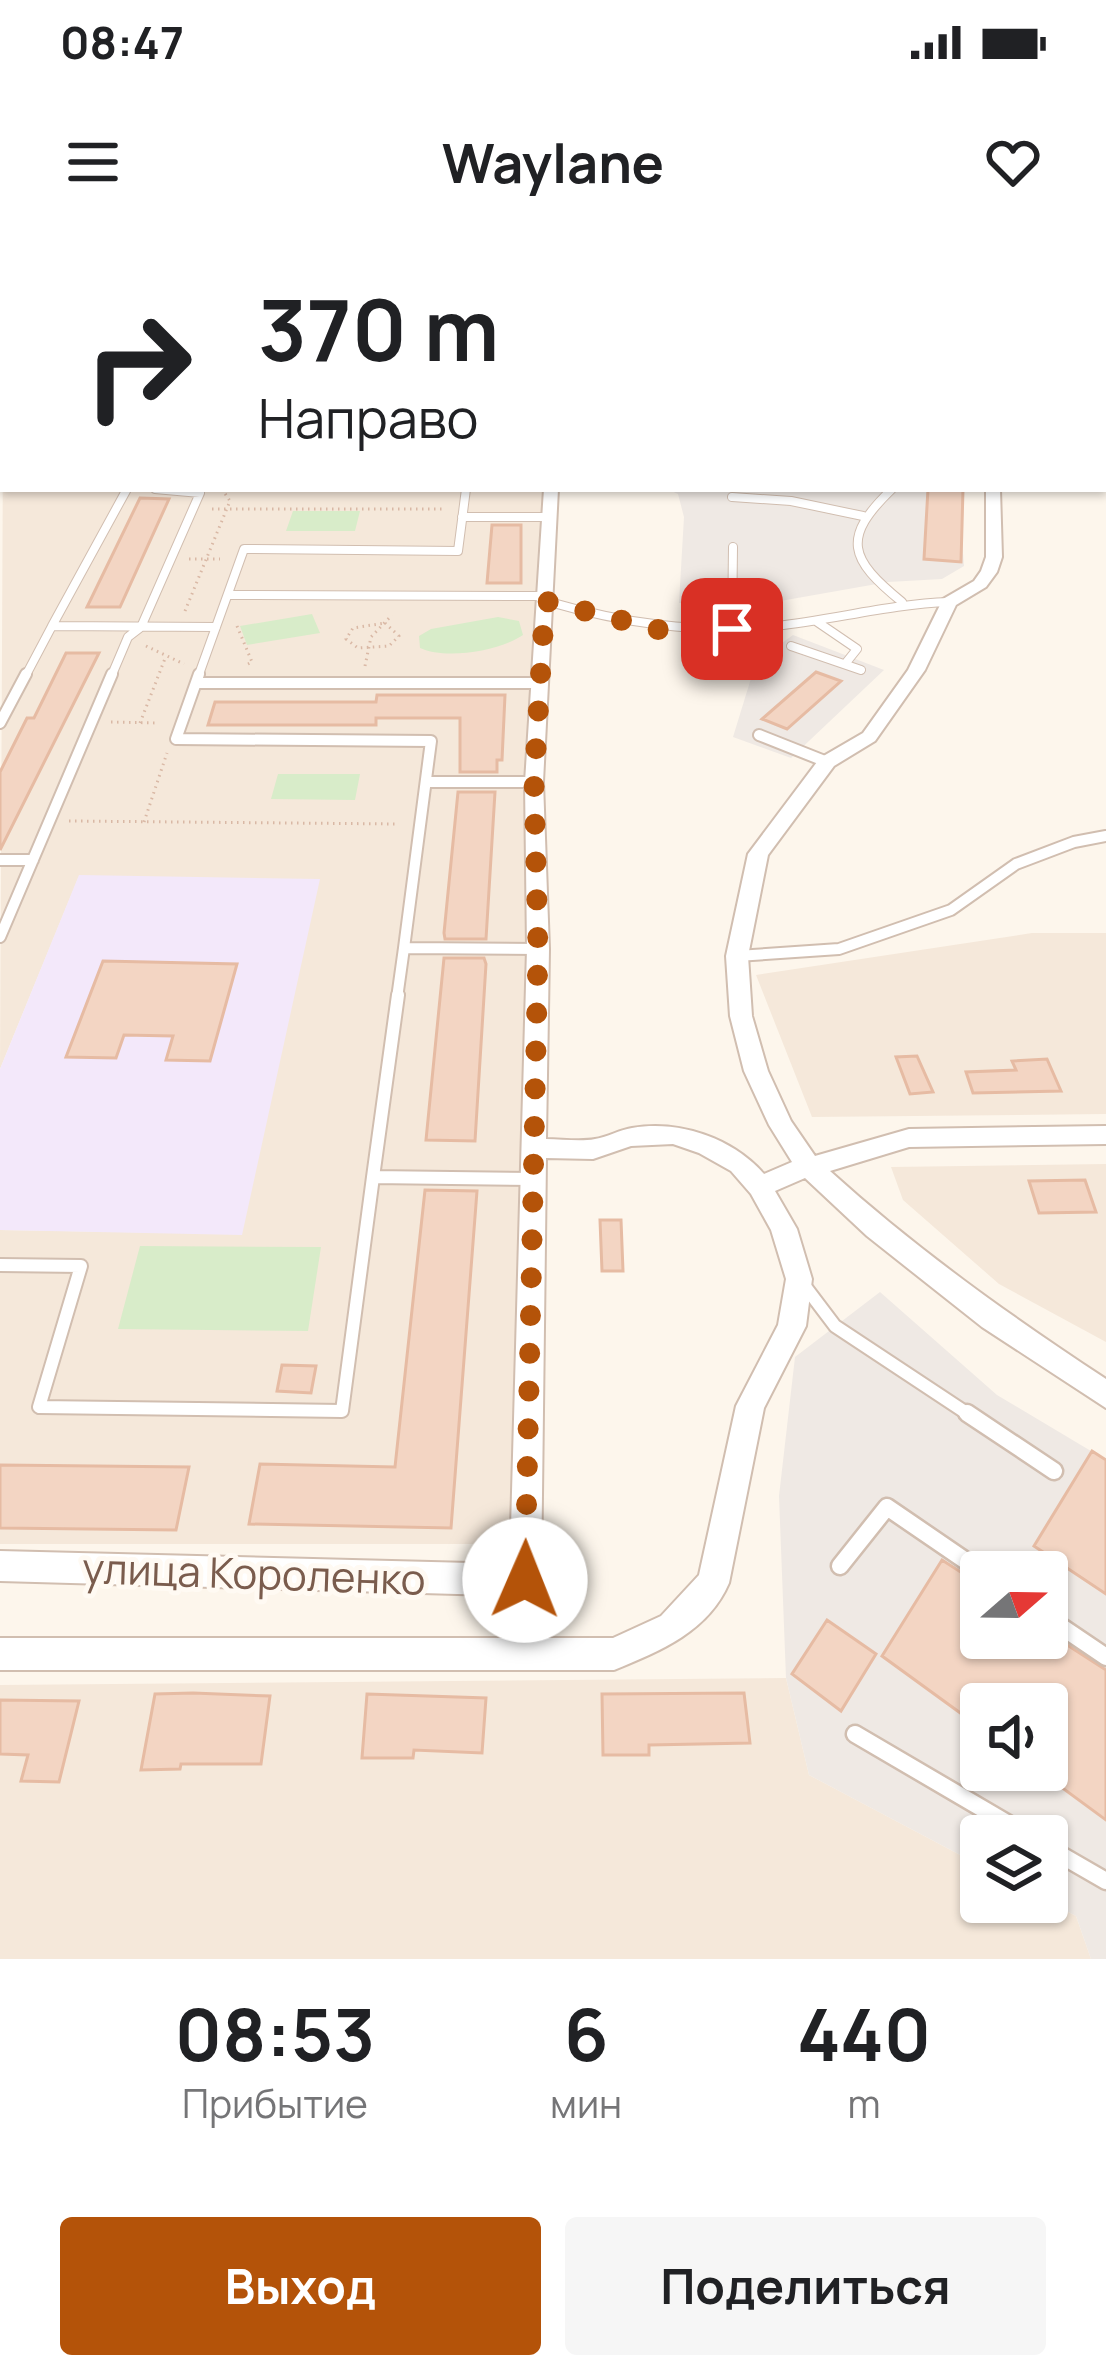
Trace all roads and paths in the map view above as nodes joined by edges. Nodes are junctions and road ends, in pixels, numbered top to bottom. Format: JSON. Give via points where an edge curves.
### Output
{"nodes":[{"id":1,"x":125,"y":492,"type":"edge"},
{"id":2,"x":182,"y":492,"type":"edge"},
{"id":3,"x":224,"y":492,"type":"edge"},
{"id":4,"x":466,"y":492,"type":"edge"},
{"id":5,"x":551,"y":492,"type":"edge"},
{"id":6,"x":889,"y":492,"type":"edge"},
{"id":7,"x":993,"y":492,"type":"edge"},
{"id":8,"x":732,"y":497,"type":"dead end"},
{"id":9,"x":194,"y":508,"type":"junction"},
{"id":10,"x":226,"y":509,"type":"junction"},
{"id":11,"x":463,"y":513,"type":"junction"},
{"id":12,"x":863,"y":516,"type":"junction"},
{"id":13,"x":551,"y":517,"type":"junction"},
{"id":14,"x":231,"y":530,"type":"dead end"},
{"id":15,"x":217,"y":533,"type":"junction"},
{"id":16,"x":733,"y":547,"type":"dead end"},
{"id":17,"x":206,"y":559,"type":"junction"},
{"id":18,"x":225,"y":560,"type":"dead end"},
{"id":19,"x":228,"y":595,"type":"junction"},
{"id":20,"x":411,"y":596,"type":"junction"},
{"id":21,"x":546,"y":598,"type":"junction"},
{"id":22,"x":902,"y":602,"type":"junction"},
{"id":23,"x":949,"y":602,"type":"junction"},
{"id":24,"x":231,"y":612,"type":"dead end"},
{"id":25,"x":370,"y":614,"type":"dead end"},
{"id":26,"x":393,"y":614,"type":"junction"},
{"id":27,"x":815,"y":621,"type":"junction"},
{"id":28,"x":385,"y":623,"type":"junction"},
{"id":29,"x":52,"y":626,"type":"junction"},
{"id":30,"x":141,"y":626,"type":"junction"},
{"id":31,"x":178,"y":627,"type":"junction"},
{"id":32,"x":216,"y":627,"type":"junction"},
{"id":33,"x":732,"y":629,"type":"junction"},
{"id":34,"x":128,"y":637,"type":"junction"},
{"id":35,"x":791,"y":646,"type":"dead end"},
{"id":36,"x":369,"y":650,"type":"junction"},
{"id":37,"x":166,"y":656,"type":"junction"},
{"id":38,"x":845,"y":664,"type":"junction"},
{"id":39,"x":240,"y":669,"type":"dead end"},
{"id":40,"x":861,"y":670,"type":"dead end"},
{"id":41,"x":198,"y":677,"type":"junction"},
{"id":42,"x":362,"y":683,"type":"junction"},
{"id":43,"x":541,"y":683,"type":"junction"},
{"id":44,"x":93,"y":722,"type":"junction"},
{"id":45,"x":0,"y":723,"type":"edge"},
{"id":46,"x":140,"y":723,"type":"junction"},
{"id":47,"x":181,"y":724,"type":"junction"},
{"id":48,"x":759,"y":735,"type":"dead end"},
{"id":49,"x":176,"y":739,"type":"junction"},
{"id":50,"x":827,"y":762,"type":"junction"},
{"id":51,"x":426,"y":782,"type":"junction"},
{"id":52,"x":534,"y":782,"type":"junction"},
{"id":53,"x":51,"y":821,"type":"junction"},
{"id":54,"x":144,"y":822,"type":"junction"},
{"id":55,"x":420,"y":824,"type":"junction"},
{"id":56,"x":1106,"y":836,"type":"edge"},
{"id":57,"x":0,"y":860,"type":"edge"},
{"id":58,"x":33,"y":860,"type":"junction"},
{"id":59,"x":0,"y":937,"type":"edge"},
{"id":60,"x":404,"y":947,"type":"junction"},
{"id":61,"x":538,"y":949,"type":"junction"},
{"id":62,"x":737,"y":956,"type":"junction"},
{"id":63,"x":1106,"y":1135,"type":"edge"},
{"id":64,"x":533,"y":1148,"type":"junction"},
{"id":65,"x":809,"y":1167,"type":"junction"},
{"id":66,"x":373,"y":1177,"type":"junction"},
{"id":67,"x":534,"y":1179,"type":"junction"},
{"id":68,"x":760,"y":1187,"type":"junction"},
{"id":69,"x":0,"y":1265,"type":"edge"},
{"id":70,"x":799,"y":1279,"type":"junction"},
{"id":71,"x":1106,"y":1395,"type":"edge"},
{"id":72,"x":1054,"y":1471,"type":"dead end"},
{"id":73,"x":960,"y":1557,"type":"edge"},
{"id":74,"x":840,"y":1565,"type":"dead end"},
{"id":75,"x":0,"y":1566,"type":"edge"},
{"id":76,"x":1068,"y":1632,"type":"edge"},
{"id":77,"x":0,"y":1654,"type":"edge"},
{"id":78,"x":1106,"y":1658,"type":"edge"},
{"id":79,"x":855,"y":1734,"type":"dead end"},
{"id":80,"x":993,"y":1815,"type":"edge"},
{"id":81,"x":1068,"y":1859,"type":"edge"},
{"id":82,"x":1106,"y":1882,"type":"edge"}],
"edges":[{"from":1,"to":29,"type":"lane"},
{"from":2,"to":9,"type":"lane","via":[[200,494]]},
{"from":3,"to":10,"type":"path"},
{"from":4,"to":11,"type":"lane"},
{"from":5,"to":13,"type":"street","name":"улица Короленко"},
{"from":6,"to":12,"type":"lane"},
{"from":7,"to":23,"type":"street","via":[[989,572]]},
{"from":8,"to":12,"type":"lane"},
{"from":9,"to":10,"type":"path"},
{"from":9,"to":30,"type":"lane"},
{"from":10,"to":11,"type":"path"},
{"from":10,"to":15,"type":"path"},
{"from":11,"to":13,"type":"lane"},
{"from":11,"to":19,"type":"lane","via":[[458,550],[244,549]]},
{"from":12,"to":22,"type":"lane","via":[[855,549],[865,571]]},
{"from":13,"to":21,"type":"street","name":"улица Короленко"},
{"from":14,"to":15,"type":"path"},
{"from":15,"to":17,"type":"path"},
{"from":16,"to":33,"type":"lane"},
{"from":17,"to":18,"type":"path"},
{"from":17,"to":31,"type":"path"},
{"from":19,"to":20,"type":"lane"},
{"from":19,"to":32,"type":"lane"},
{"from":20,"to":21,"type":"lane"},
{"from":20,"to":26,"type":"path"},
{"from":21,"to":33,"type":"lane","via":[[660,630]]},
{"from":21,"to":43,"type":"street","name":"улица Короленко"},
{"from":22,"to":23,"type":"lane"},
{"from":22,"to":27,"type":"lane"},
{"from":23,"to":50,"type":"street","via":[[916,670],[869,737]]},
{"from":24,"to":39,"type":"path","via":[[252,662]]},
{"from":25,"to":26,"type":"path"},
{"from":26,"to":28,"type":"path"},
{"from":27,"to":33,"type":"lane"},
{"from":27,"to":38,"type":"lane","via":[[857,649]]},
{"from":28,"to":36,"type":"path"},
{"from":28,"to":36,"type":"path","via":[[398,631],[396,642]]},
{"from":28,"to":36,"type":"path","via":[[347,633],[350,644]]},
{"from":29,"to":30,"type":"lane"},
{"from":29,"to":45,"type":"lane"},
{"from":30,"to":31,"type":"lane"},
{"from":30,"to":34,"type":"lane"},
{"from":31,"to":32,"type":"lane"},
{"from":32,"to":41,"type":"lane"},
{"from":34,"to":37,"type":"path"},
{"from":34,"to":44,"type":"lane"},
{"from":35,"to":38,"type":"lane"},
{"from":36,"to":42,"type":"path"},
{"from":37,"to":41,"type":"path"},
{"from":37,"to":46,"type":"path"},
{"from":38,"to":40,"type":"lane"},
{"from":41,"to":42,"type":"lane"},
{"from":41,"to":47,"type":"lane"},
{"from":42,"to":43,"type":"lane"},
{"from":43,"to":52,"type":"street","name":"улица Короленко"},
{"from":44,"to":46,"type":"path"},
{"from":44,"to":53,"type":"lane"},
{"from":46,"to":47,"type":"path"},
{"from":47,"to":49,"type":"lane"},
{"from":48,"to":50,"type":"lane"},
{"from":49,"to":51,"type":"lane","via":[[431,741]]},
{"from":49,"to":54,"type":"path"},
{"from":50,"to":62,"type":"street","via":[[758,854]]},
{"from":51,"to":52,"type":"lane"},
{"from":51,"to":55,"type":"lane"},
{"from":52,"to":61,"type":"street","name":"улица Короленко"},
{"from":53,"to":54,"type":"path"},
{"from":53,"to":58,"type":"lane"},
{"from":54,"to":55,"type":"path"},
{"from":55,"to":60,"type":"lane"},
{"from":56,"to":62,"type":"lane","via":[[1016,865],[951,910],[839,949]]},
{"from":57,"to":58,"type":"lane"},
{"from":58,"to":59,"type":"lane"},
{"from":60,"to":61,"type":"lane"},
{"from":60,"to":66,"type":"lane"},
{"from":61,"to":64,"type":"street","name":"улица Короленко"},
{"from":62,"to":65,"type":"street","via":[[756,1071]]},
{"from":63,"to":65,"type":"street","via":[[909,1138]]},
{"from":64,"to":67,"type":"street","name":"улица Короленко"},
{"from":64,"to":68,"type":"street","via":[[592,1149],[673,1136],[740,1164]]},
{"from":65,"to":68,"type":"street"},
{"from":65,"to":71,"type":"street","via":[[975,1306]]},
{"from":66,"to":67,"type":"lane"},
{"from":66,"to":69,"type":"lane","via":[[342,1411],[39,1407],[81,1266]]},
{"from":67,"to":75,"type":"street","name":"улица Короленко","via":[[525,1580]]},
{"from":68,"to":70,"type":"street"},
{"from":70,"to":72,"type":"lane","via":[[835,1326]]},
{"from":70,"to":77,"type":"street","via":[[792,1325],[750,1406],[713,1583],[673,1628],[614,1654]]},
{"from":73,"to":74,"type":"lane","via":[[887,1507]]},
{"from":76,"to":78,"type":"lane"},
{"from":79,"to":80,"type":"lane"},
{"from":81,"to":82,"type":"lane"}]}
